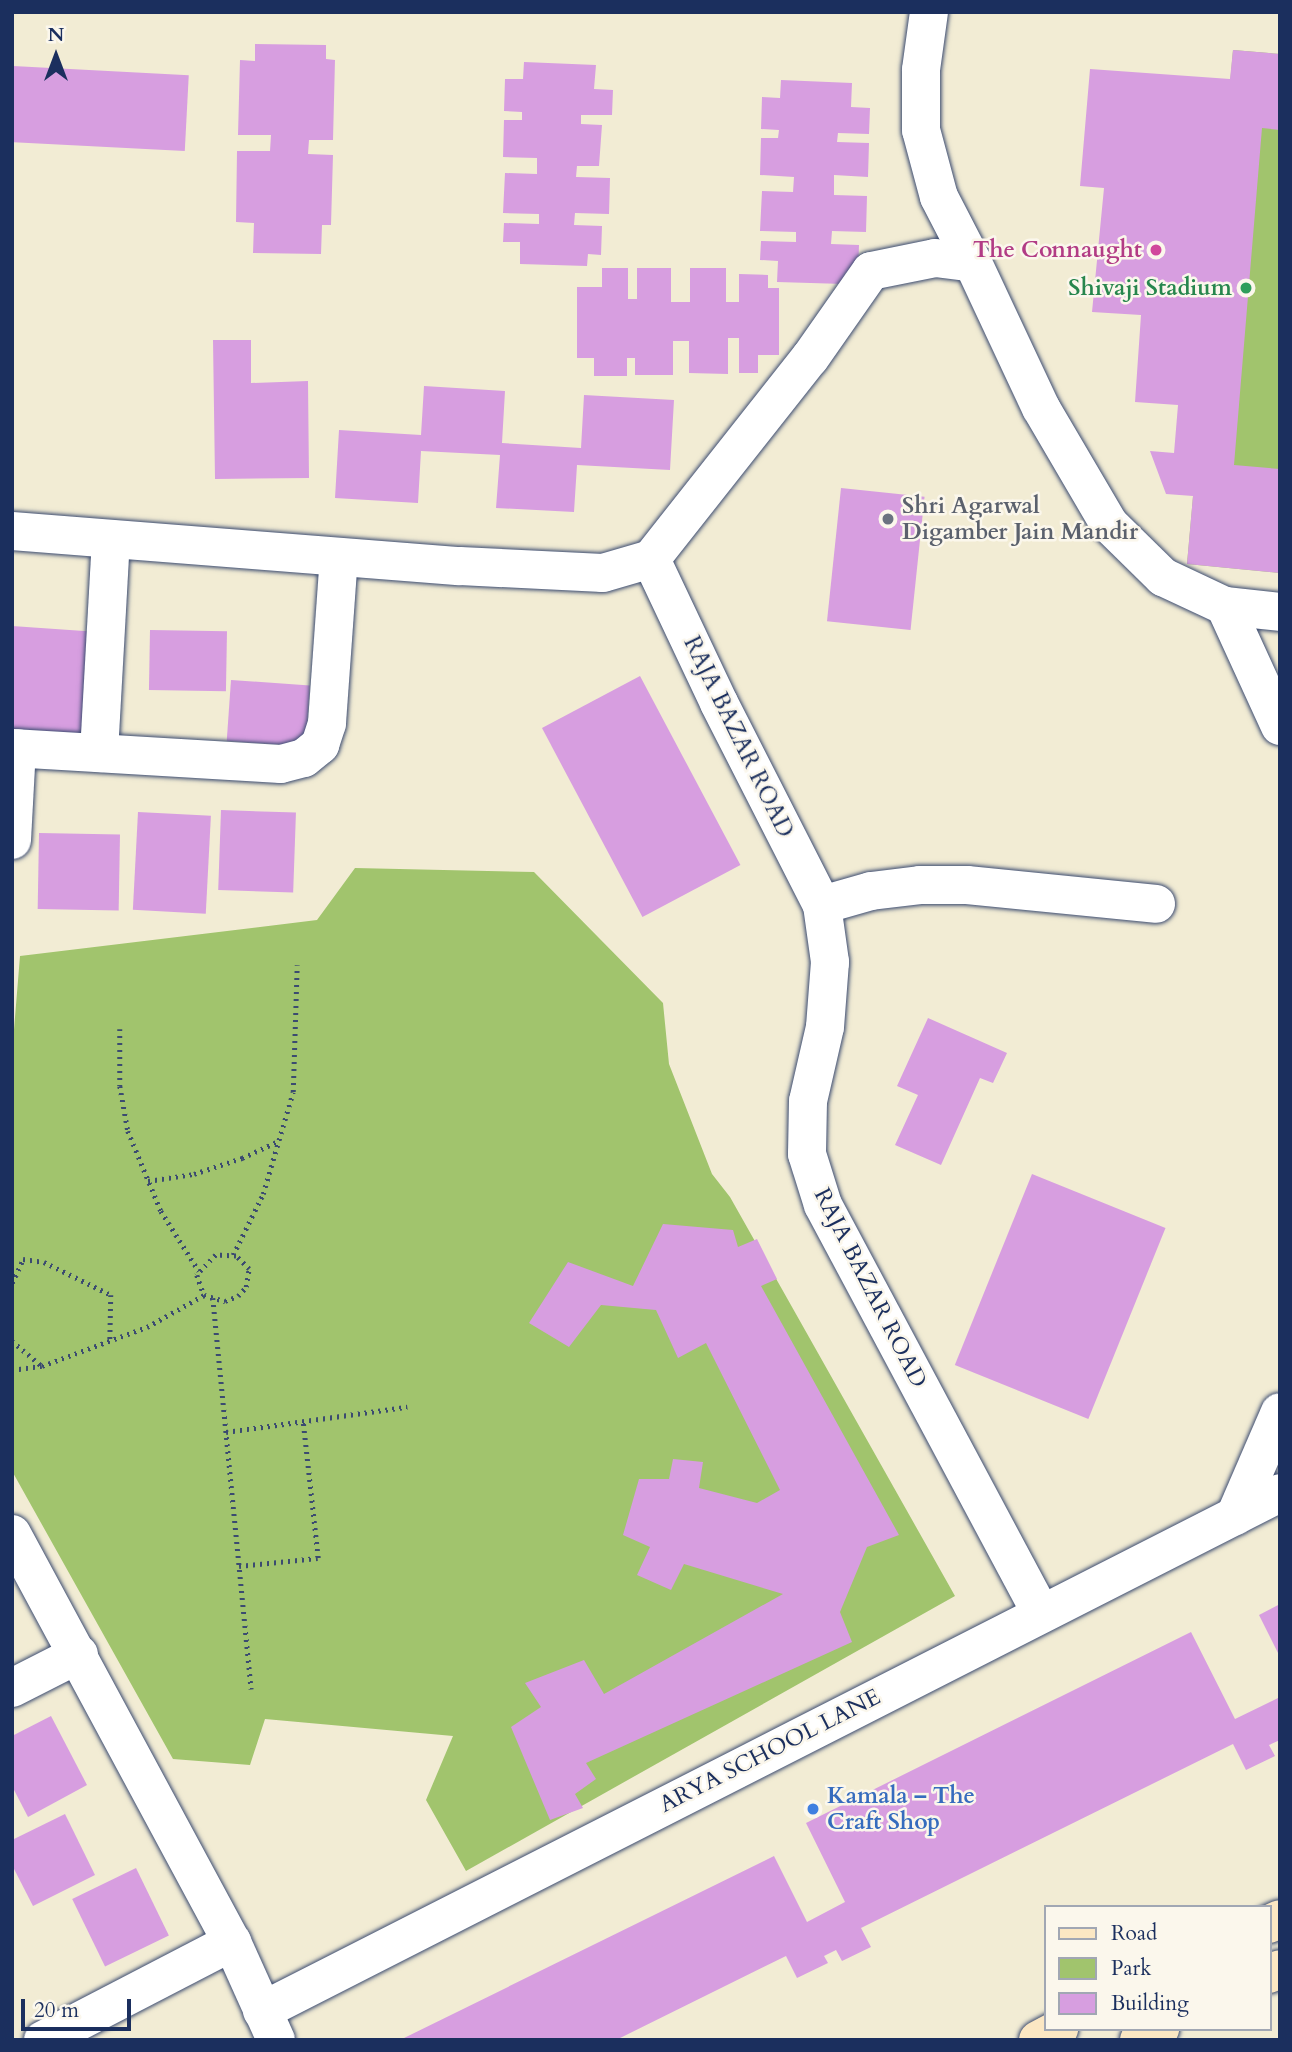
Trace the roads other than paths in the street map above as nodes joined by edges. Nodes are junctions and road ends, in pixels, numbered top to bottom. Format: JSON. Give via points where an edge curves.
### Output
{"nodes":[{"id":1,"x":929,"y":12,"type":"edge"},
{"id":2,"x":974,"y":263,"type":"junction"},
{"id":3,"x":12,"y":531,"type":"edge"},
{"id":4,"x":111,"y":539,"type":"junction"},
{"id":5,"x":339,"y":557,"type":"junction"},
{"id":6,"x":651,"y":559,"type":"junction"},
{"id":7,"x":1225,"y":606,"type":"junction"},
{"id":8,"x":1280,"y":612,"type":"edge"},
{"id":9,"x":1280,"y":726,"type":"edge"},
{"id":10,"x":14,"y":748,"type":"edge"},
{"id":11,"x":99,"y":753,"type":"junction"},
{"id":12,"x":12,"y":840,"type":"edge"},
{"id":13,"x":1156,"y":904,"type":"dead end"},
{"id":14,"x":822,"y":905,"type":"junction"},
{"id":15,"x":1280,"y":1412,"type":"edge"},
{"id":16,"x":1280,"y":1493,"type":"edge"},
{"id":17,"x":1234,"y":1516,"type":"junction"},
{"id":18,"x":12,"y":1534,"type":"edge"},
{"id":19,"x":1040,"y":1612,"type":"junction"},
{"id":20,"x":79,"y":1654,"type":"junction"},
{"id":21,"x":12,"y":1688,"type":"edge"},
{"id":22,"x":232,"y":1942,"type":"junction"},
{"id":23,"x":269,"y":2025,"type":"edge"},
{"id":24,"x":1055,"y":2031,"type":"edge"},
{"id":25,"x":1156,"y":2031,"type":"edge"},
{"id":26,"x":43,"y":2040,"type":"edge"},
{"id":27,"x":1038,"y":2040,"type":"edge"},
{"id":28,"x":1139,"y":2040,"type":"edge"}],
"edges":[{"from":1,"to":2,"type":"street","via":[[921,70],[921,131],[939,197]]},
{"from":2,"to":6,"type":"street","via":[[935,258],[871,271],[810,358]]},
{"from":2,"to":7,"type":"street","via":[[1041,408],[1109,524],[1163,577]]},
{"from":3,"to":4,"type":"street"},
{"from":4,"to":5,"type":"street"},
{"from":4,"to":11,"type":"street"},
{"from":5,"to":6,"type":"street","via":[[603,573]]},
{"from":5,"to":11,"type":"street","via":[[327,723],[320,745],[304,758],[281,764]]},
{"from":6,"to":14,"type":"street","name":"RAJA BAZAR ROAD"},
{"from":7,"to":8,"type":"street"},
{"from":7,"to":9,"type":"street"},
{"from":10,"to":11,"type":"street"},
{"from":10,"to":12,"type":"street"},
{"from":13,"to":14,"type":"street","via":[[967,884],[920,884]]},
{"from":14,"to":19,"type":"street","name":"RAJA BAZAR ROAD","via":[[830,962],[825,1027],[808,1101],[807,1154],[823,1205]]},
{"from":15,"to":17,"type":"street"},
{"from":16,"to":17,"type":"street","name":"ARYA SCHOOL LANE"},
{"from":17,"to":19,"type":"street","name":"ARYA SCHOOL LANE"},
{"from":18,"to":20,"type":"street"},
{"from":19,"to":23,"type":"street","name":"ARYA SCHOOL LANE"},
{"from":20,"to":21,"type":"street"},
{"from":20,"to":22,"type":"street"},
{"from":22,"to":23,"type":"street"},
{"from":22,"to":26,"type":"street"},
{"from":24,"to":27,"type":"main road"},
{"from":25,"to":28,"type":"main road"}]}
